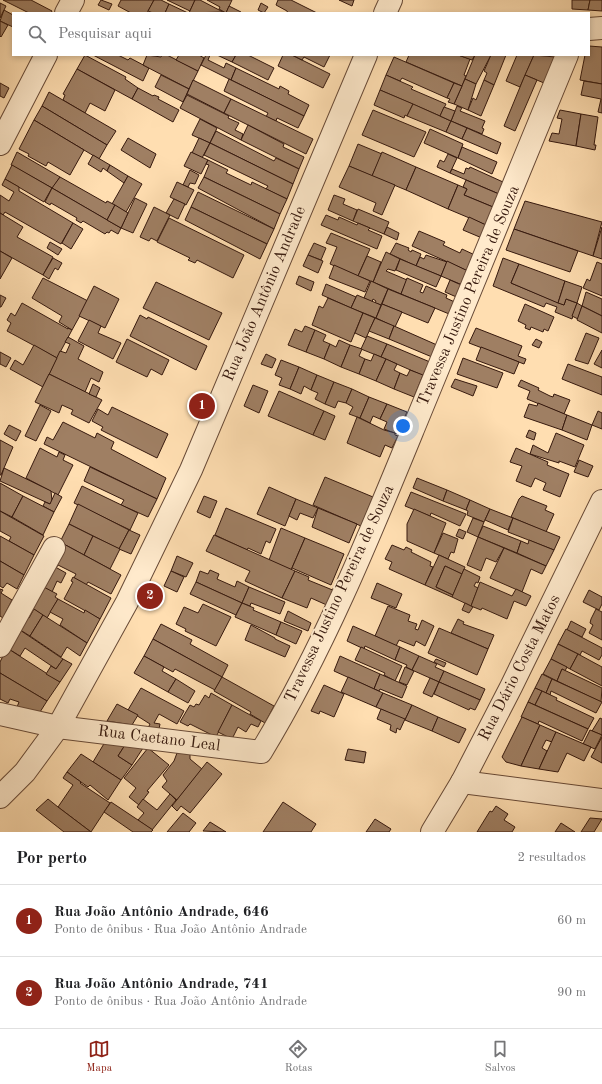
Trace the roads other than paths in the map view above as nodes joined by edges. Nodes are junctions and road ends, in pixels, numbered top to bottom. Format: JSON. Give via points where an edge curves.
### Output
{"nodes":[{"id":1,"x":73,"y":0,"type":"edge"},
{"id":2,"x":390,"y":0,"type":"edge"},
{"id":3,"x":67,"y":12,"type":"edge"},
{"id":4,"x":385,"y":12,"type":"edge"},
{"id":5,"x":602,"y":28,"type":"edge"},
{"id":6,"x":590,"y":29,"type":"edge"},
{"id":7,"x":45,"y":56,"type":"edge"},
{"id":8,"x":366,"y":56,"type":"edge"},
{"id":9,"x":567,"y":56,"type":"edge"},
{"id":10,"x":0,"y":144,"type":"edge"},
{"id":11,"x":602,"y":501,"type":"edge"},
{"id":12,"x":54,"y":548,"type":"dead end"},
{"id":13,"x":0,"y":646,"type":"edge"},
{"id":14,"x":0,"y":714,"type":"edge"},
{"id":15,"x":58,"y":727,"type":"junction"},
{"id":16,"x":261,"y":752,"type":"joint"},
{"id":17,"x":462,"y":782,"type":"junction"},
{"id":18,"x":0,"y":797,"type":"edge"},
{"id":19,"x":602,"y":800,"type":"edge"},
{"id":20,"x":432,"y":832,"type":"edge"}],
"edges":[{"from":1,"to":3,"type":"street"},
{"from":2,"to":4,"type":"street"},
{"from":5,"to":6,"type":"street"},
{"from":7,"to":10,"type":"street"},
{"from":8,"to":15,"type":"street","name":"Rua João Antônio Andrade","via":[[191,470],[127,602]]},
{"from":9,"to":16,"type":"street","name":"Travessa Justino Pereira de Souza","via":[[378,514],[284,714]]},
{"from":11,"to":17,"type":"street","name":"Rua Dário Costa Matos"},
{"from":12,"to":13,"type":"street"},
{"from":14,"to":15,"type":"street","name":"Rua Caetano Leal"},
{"from":15,"to":16,"type":"street","name":"Rua Caetano Leal"},
{"from":15,"to":18,"type":"street","name":"Rua João Antônio Andrade","via":[[25,772]]},
{"from":17,"to":19,"type":"street"},
{"from":17,"to":20,"type":"street","name":"Rua Dário Costa Matos"}]}
